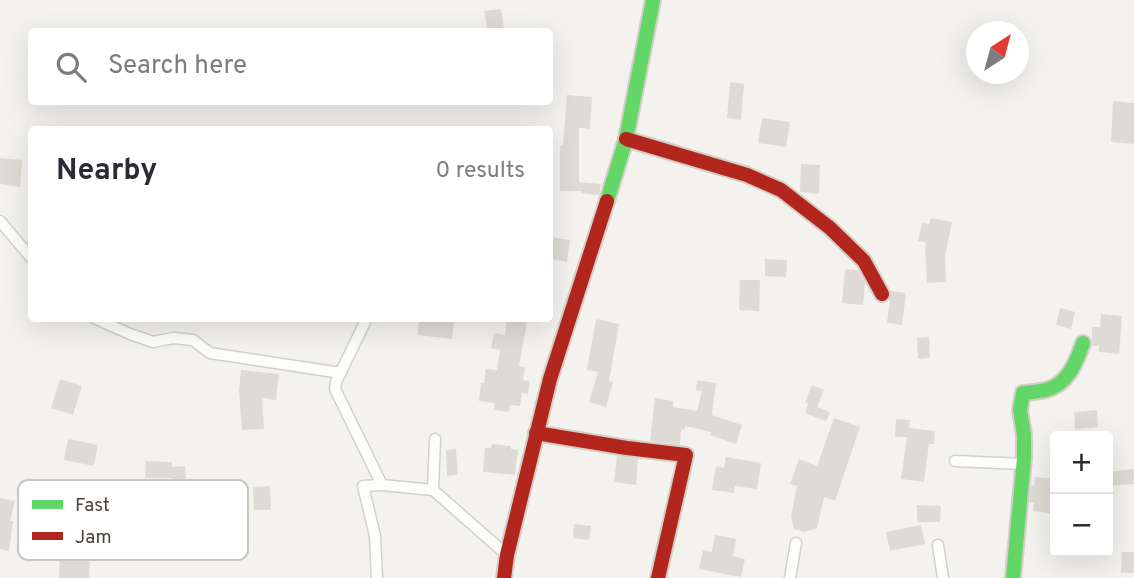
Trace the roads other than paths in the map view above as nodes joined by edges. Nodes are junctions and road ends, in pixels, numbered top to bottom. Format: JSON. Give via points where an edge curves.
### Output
{"nodes":[{"id":1,"x":653,"y":0,"type":"edge"},
{"id":2,"x":626,"y":139,"type":"junction"},
{"id":3,"x":0,"y":221,"type":"edge"},
{"id":4,"x":28,"y":254,"type":"edge"},
{"id":5,"x":882,"y":294,"type":"dead end"},
{"id":6,"x":103,"y":322,"type":"edge"},
{"id":7,"x":365,"y":322,"type":"edge"},
{"id":8,"x":1083,"y":343,"type":"dead end"},
{"id":9,"x":341,"y":373,"type":"junction"},
{"id":10,"x":536,"y":433,"type":"junction"},
{"id":11,"x":435,"y":439,"type":"dead end"},
{"id":12,"x":955,"y":461,"type":"dead end"},
{"id":13,"x":1023,"y":464,"type":"junction"},
{"id":14,"x":382,"y":485,"type":"junction"},
{"id":15,"x":433,"y":490,"type":"junction"},
{"id":16,"x":796,"y":543,"type":"dead end"},
{"id":17,"x":938,"y":545,"type":"dead end"},
{"id":18,"x":507,"y":555,"type":"junction"},
{"id":19,"x":377,"y":578,"type":"edge"},
{"id":20,"x":503,"y":578,"type":"edge"},
{"id":21,"x":658,"y":578,"type":"edge"},
{"id":22,"x":790,"y":578,"type":"edge"},
{"id":23,"x":943,"y":578,"type":"edge"},
{"id":24,"x":1013,"y":578,"type":"edge"}],
"edges":[{"from":1,"to":2,"type":"street"},
{"from":2,"to":5,"type":"street","via":[[747,175],[781,190],[864,261]]},
{"from":2,"to":10,"type":"street"},
{"from":3,"to":4,"type":"street"},
{"from":6,"to":9,"type":"street","via":[[153,342],[193,340],[210,353]]},
{"from":7,"to":9,"type":"street"},
{"from":8,"to":13,"type":"street","via":[[1075,367],[1064,381],[1046,390],[1023,393],[1019,399]]},
{"from":9,"to":14,"type":"street","via":[[335,389]]},
{"from":10,"to":18,"type":"street"},
{"from":10,"to":21,"type":"street","via":[[686,455]]},
{"from":11,"to":15,"type":"street"},
{"from":12,"to":13,"type":"street"},
{"from":13,"to":24,"type":"street"},
{"from":14,"to":15,"type":"street"},
{"from":14,"to":19,"type":"street","via":[[363,486],[375,536]]},
{"from":15,"to":18,"type":"street"},
{"from":16,"to":22,"type":"street"},
{"from":17,"to":23,"type":"street"},
{"from":18,"to":20,"type":"street"}]}
